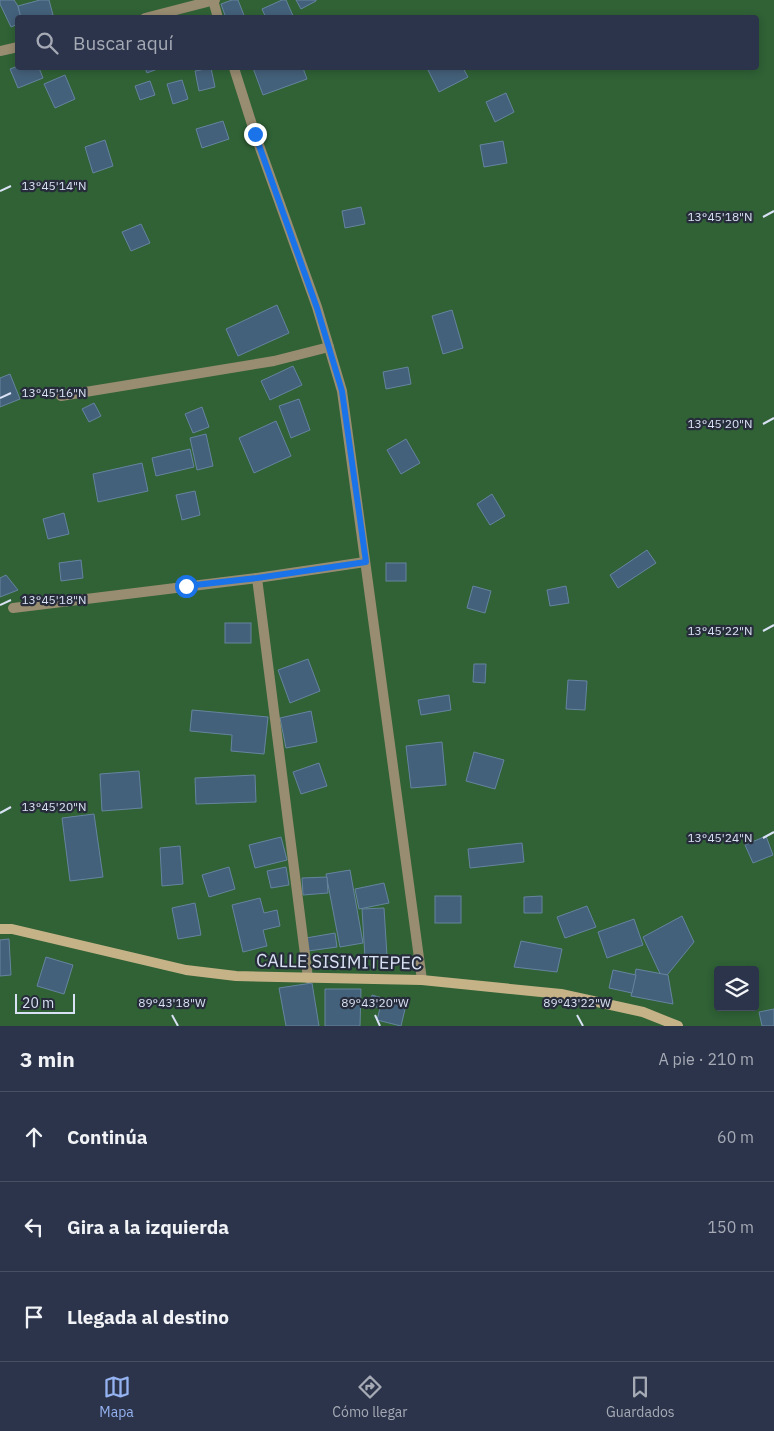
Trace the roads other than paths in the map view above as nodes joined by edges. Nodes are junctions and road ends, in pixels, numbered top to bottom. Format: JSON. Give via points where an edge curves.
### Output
{"nodes":[{"id":1,"x":214,"y":0,"type":"edge"},
{"id":2,"x":156,"y":15,"type":"edge"},
{"id":3,"x":217,"y":15,"type":"edge"},
{"id":4,"x":15,"y":48,"type":"edge"},
{"id":5,"x":0,"y":51,"type":"edge"},
{"id":6,"x":235,"y":70,"type":"edge"},
{"id":7,"x":329,"y":347,"type":"junction"},
{"id":8,"x":61,"y":396,"type":"dead end"},
{"id":9,"x":366,"y":562,"type":"junction"},
{"id":10,"x":257,"y":578,"type":"junction"},
{"id":11,"x":12,"y":608,"type":"dead end"},
{"id":12,"x":0,"y":929,"type":"edge"},
{"id":13,"x":308,"y":978,"type":"junction"},
{"id":14,"x":422,"y":980,"type":"junction"},
{"id":15,"x":678,"y":1026,"type":"edge"}],
"edges":[{"from":1,"to":2,"type":"street"},
{"from":1,"to":3,"type":"street"},
{"from":4,"to":5,"type":"street"},
{"from":6,"to":7,"type":"street"},
{"from":7,"to":8,"type":"street","via":[[274,362]]},
{"from":7,"to":9,"type":"street","via":[[342,391]]},
{"from":9,"to":10,"type":"street"},
{"from":9,"to":14,"type":"street"},
{"from":10,"to":11,"type":"street"},
{"from":10,"to":13,"type":"street"},
{"from":12,"to":13,"type":"street","name":"CALLE SISIMITEPEC","via":[[12,929],[186,970],[236,976]]},
{"from":13,"to":14,"type":"street","name":"CALLE SISIMITEPEC"},
{"from":14,"to":15,"type":"street","name":"CALLE SISIMITEPEC","via":[[561,994],[643,1012]]}]}
